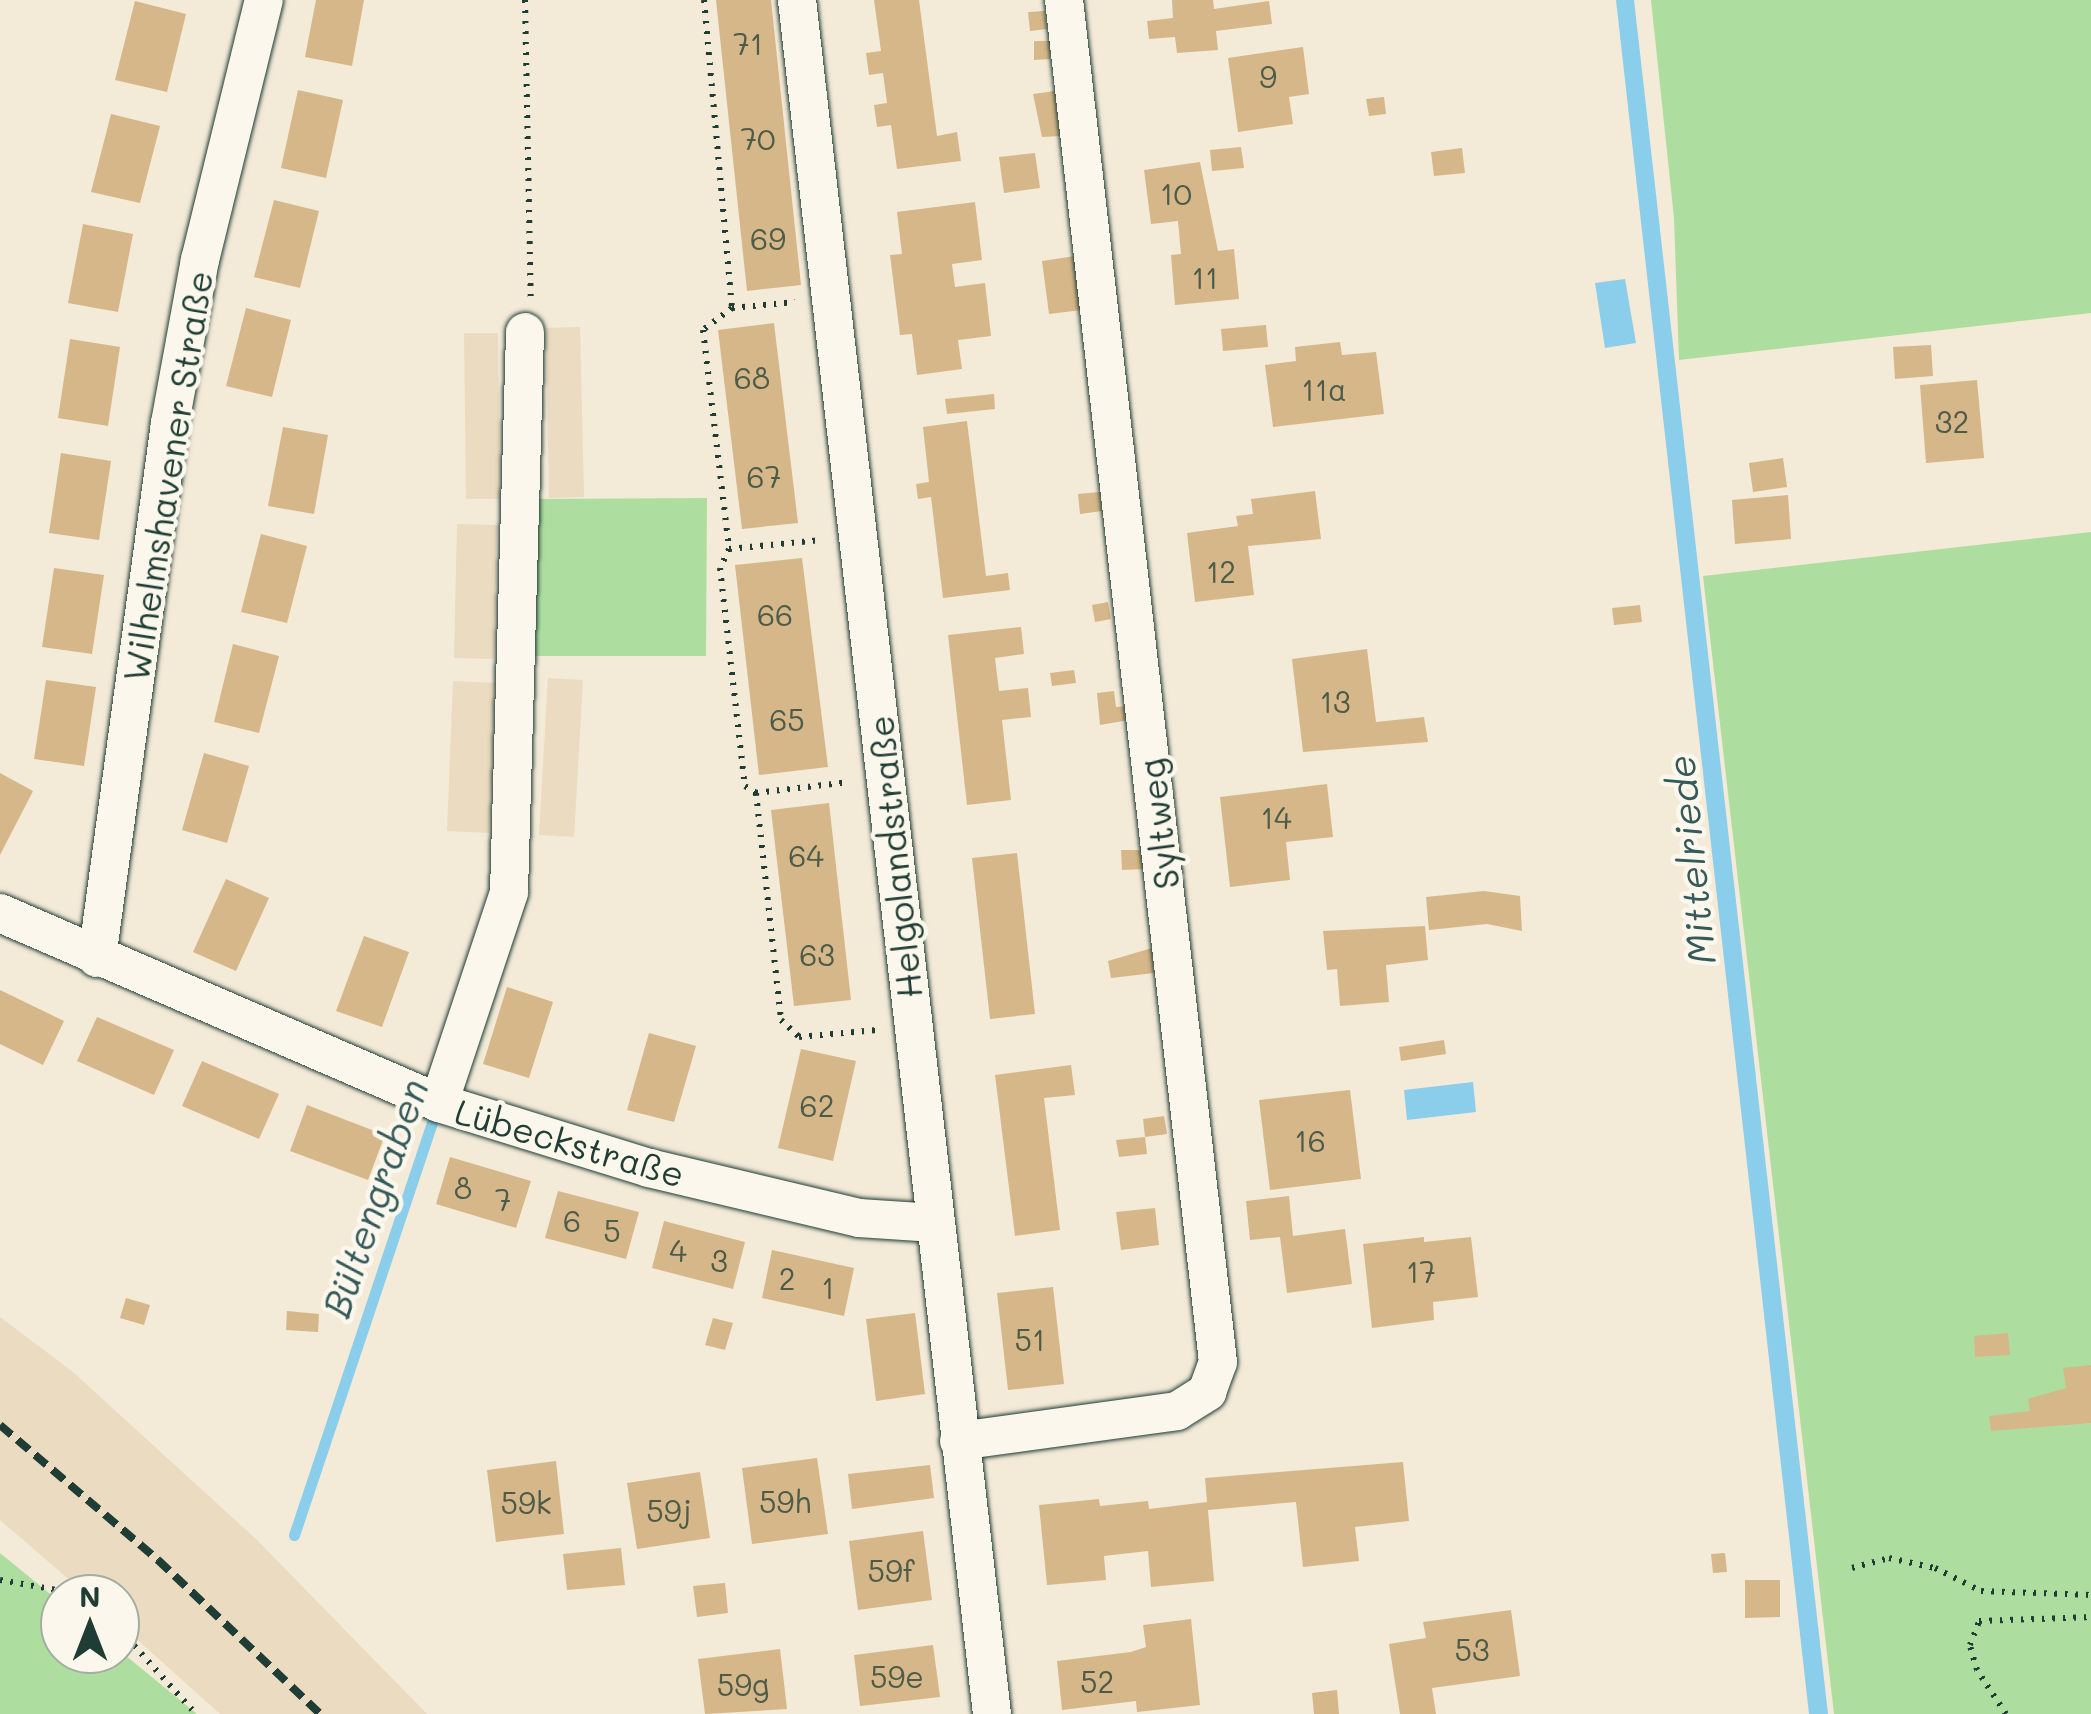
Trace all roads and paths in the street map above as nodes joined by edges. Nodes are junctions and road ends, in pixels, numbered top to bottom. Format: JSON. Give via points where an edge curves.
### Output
{"nodes":[{"id":1,"x":264,"y":0,"type":"edge"},
{"id":2,"x":525,"y":0,"type":"edge"},
{"id":3,"x":704,"y":0,"type":"edge"},
{"id":4,"x":797,"y":0,"type":"edge"},
{"id":5,"x":1064,"y":0,"type":"edge"},
{"id":6,"x":830,"y":299,"type":"junction"},
{"id":7,"x":732,"y":308,"type":"junction"},
{"id":8,"x":525,"y":332,"type":"joint"},
{"id":9,"x":858,"y":536,"type":"junction"},
{"id":10,"x":728,"y":550,"type":"junction"},
{"id":11,"x":885,"y":778,"type":"junction"},
{"id":12,"x":756,"y":793,"type":"junction"},
{"id":13,"x":0,"y":913,"type":"edge"},
{"id":14,"x":97,"y":958,"type":"junction"},
{"id":15,"x":913,"y":1027,"type":"junction"},
{"id":16,"x":438,"y":1104,"type":"junction"},
{"id":17,"x":935,"y":1224,"type":"junction"},
{"id":18,"x":959,"y":1441,"type":"junction"},
{"id":19,"x":1852,"y":1568,"type":"dead end"},
{"id":20,"x":0,"y":1580,"type":"edge"},
{"id":21,"x":40,"y":1587,"type":"edge"},
{"id":22,"x":2091,"y":1595,"type":"edge"},
{"id":23,"x":2091,"y":1617,"type":"edge"},
{"id":24,"x":140,"y":1652,"type":"edge"},
{"id":25,"x":196,"y":1714,"type":"edge"},
{"id":26,"x":992,"y":1714,"type":"edge"},
{"id":27,"x":2006,"y":1714,"type":"edge"}],
"edges":[{"from":1,"to":14,"type":"street","name":"Wilhelmshavener Straße","via":[[200,260],[174,404]]},
{"from":2,"to":8,"type":"path","via":[[532,317]]},
{"from":3,"to":7,"type":"path"},
{"from":4,"to":6,"type":"street","name":"Helgolandstraße"},
{"from":5,"to":18,"type":"street","name":"Syltweg","via":[[1218,1362],[1207,1392],[1177,1411]]},
{"from":6,"to":7,"type":"path"},
{"from":6,"to":9,"type":"street","name":"Helgolandstraße"},
{"from":7,"to":10,"type":"path","via":[[703,330]]},
{"from":8,"to":16,"type":"street","via":[[509,892]]},
{"from":9,"to":10,"type":"path"},
{"from":9,"to":11,"type":"street","name":"Helgolandstraße"},
{"from":10,"to":12,"type":"path","via":[[720,568],[745,786]]},
{"from":11,"to":12,"type":"path"},
{"from":11,"to":15,"type":"street","name":"Helgolandstraße"},
{"from":12,"to":15,"type":"path","via":[[781,1020],[798,1037]]},
{"from":13,"to":14,"type":"street","name":"Lübeckstraße"},
{"from":14,"to":16,"type":"street","name":"Lübeckstraße"},
{"from":15,"to":17,"type":"street","name":"Helgolandstraße"},
{"from":16,"to":17,"type":"street","name":"Lübeckstraße","via":[[649,1168],[860,1218]]},
{"from":17,"to":18,"type":"street","name":"Helgolandstraße"},
{"from":18,"to":26,"type":"street","name":"Helgolandstraße"},
{"from":19,"to":22,"type":"path","via":[[1889,1558],[1935,1568],[1981,1592]]},
{"from":20,"to":21,"type":"path"},
{"from":23,"to":27,"type":"path","via":[[1979,1621],[1970,1645],[1977,1670]]},
{"from":24,"to":25,"type":"path"}]}
